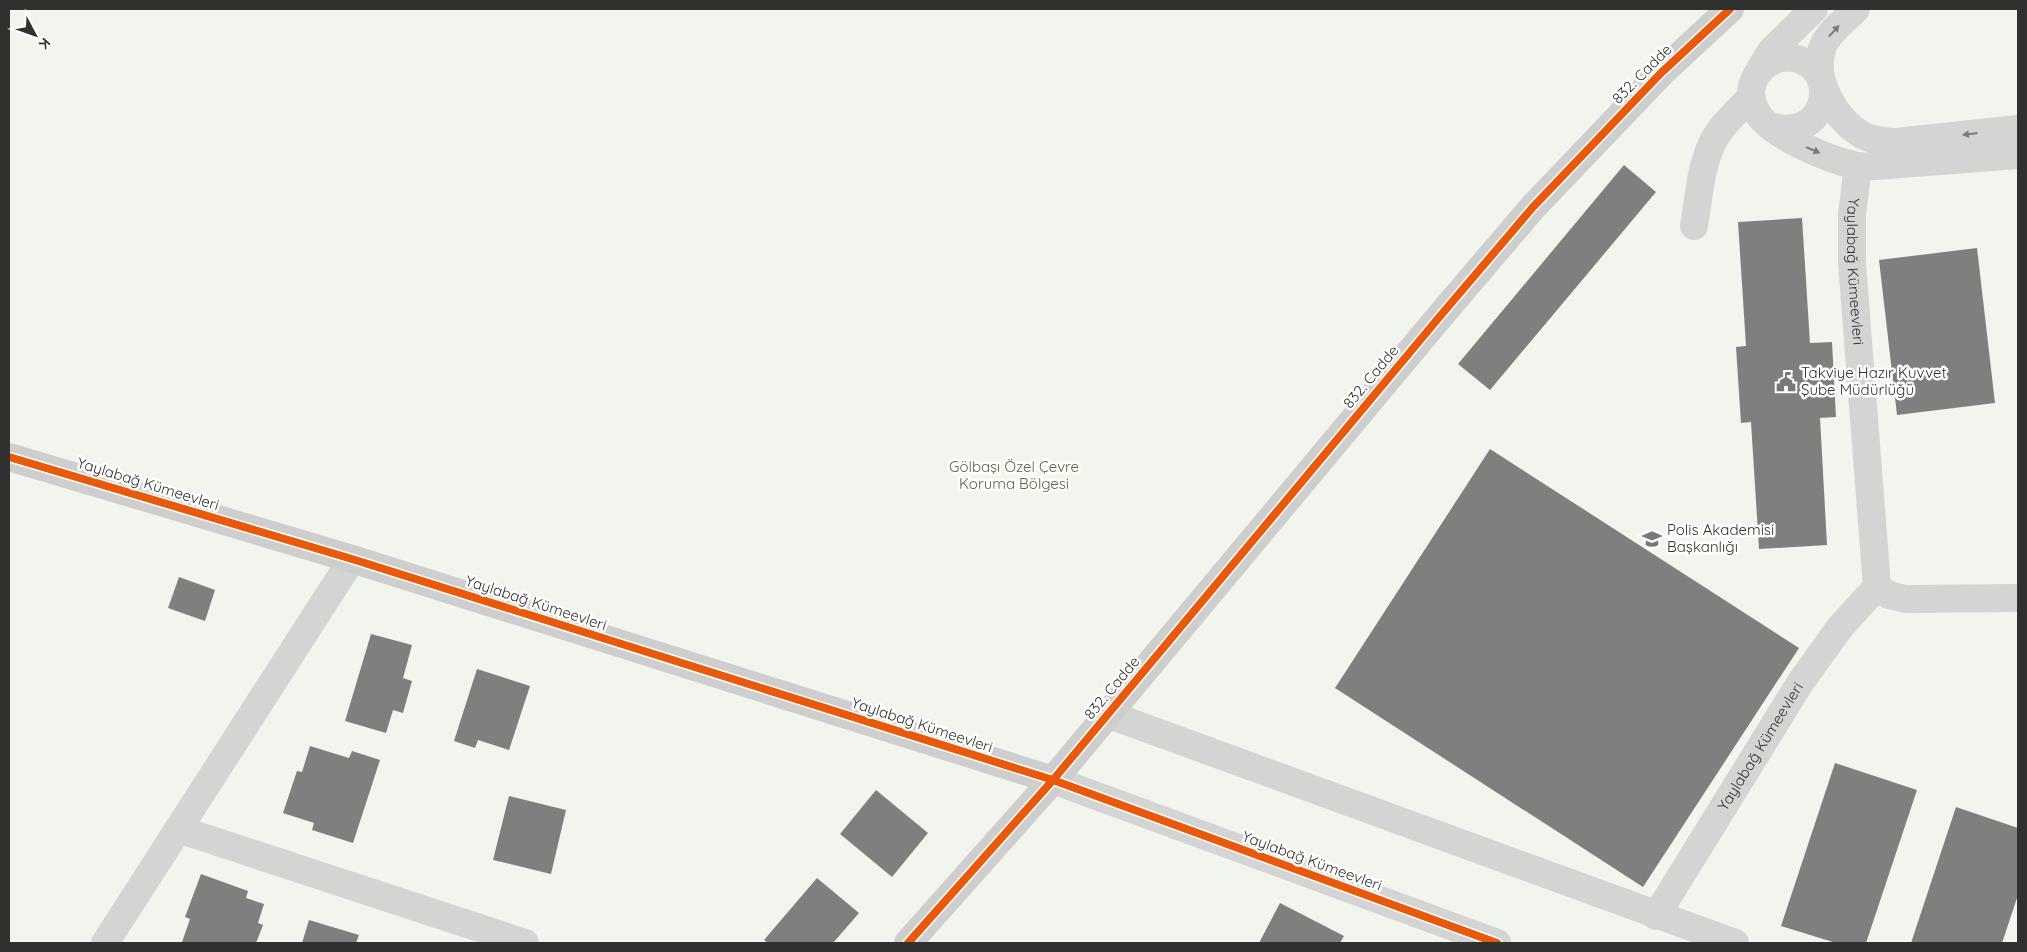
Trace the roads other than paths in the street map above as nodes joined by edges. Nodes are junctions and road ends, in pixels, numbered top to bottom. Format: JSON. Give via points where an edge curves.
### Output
{"nodes":[{"id":1,"x":1730,"y":9,"type":"edge"},
{"id":2,"x":1814,"y":9,"type":"edge"},
{"id":3,"x":1856,"y":9,"type":"edge"},
{"id":4,"x":1822,"y":83,"type":"junction"},
{"id":5,"x":1754,"y":86,"type":"junction"},
{"id":6,"x":1771,"y":126,"type":"junction"},
{"id":7,"x":2018,"y":129,"type":"edge"},
{"id":8,"x":2018,"y":154,"type":"edge"},
{"id":9,"x":1858,"y":166,"type":"junction"},
{"id":10,"x":1694,"y":226,"type":"dead end"},
{"id":11,"x":9,"y":457,"type":"edge"},
{"id":12,"x":352,"y":559,"type":"junction"},
{"id":13,"x":1877,"y":587,"type":"junction"},
{"id":14,"x":2018,"y":598,"type":"edge"},
{"id":15,"x":1107,"y":714,"type":"junction"},
{"id":16,"x":1053,"y":780,"type":"junction"},
{"id":17,"x":178,"y":829,"type":"junction"},
{"id":18,"x":1656,"y":916,"type":"junction"},
{"id":19,"x":1482,"y":941,"type":"edge"},
{"id":20,"x":105,"y":943,"type":"edge"},
{"id":21,"x":525,"y":943,"type":"edge"},
{"id":22,"x":908,"y":943,"type":"edge"},
{"id":23,"x":1735,"y":943,"type":"edge"}],
"edges":[{"from":1,"to":15,"type":"street","name":"832. Cadde","via":[[1661,73],[1533,207]]},
{"from":2,"to":5,"type":"street","via":[[1771,51]]},
{"from":4,"to":3,"type":"street","one_way":true,"via":[[1820,61],[1823,46]]},
{"from":4,"to":5,"type":"street","via":[[1808,64],[1786,58],[1765,65]]},
{"from":4,"to":6,"type":"street","via":[[1821,106],[1806,124],[1782,130]]},
{"from":7,"to":4,"type":"street","one_way":true,"via":[[1924,140],[1878,141],[1863,136],[1850,126],[1831,102]]},
{"from":5,"to":6,"type":"street","via":[[1755,109]]},
{"from":5,"to":10,"type":"street","via":[[1715,137],[1708,152]]},
{"from":6,"to":9,"type":"street","one_way":true,"via":[[1799,145]]},
{"from":8,"to":9,"type":"street","via":[[1912,165]]},
{"from":9,"to":13,"type":"street","name":"Yaylabağ Kümeevleri","via":[[1852,214],[1852,263]]},
{"from":11,"to":12,"type":"street","name":"Yaylabağ Kümeevleri"},
{"from":12,"to":16,"type":"street","name":"Yaylabağ Kümeevleri"},
{"from":12,"to":17,"type":"street"},
{"from":13,"to":14,"type":"street","via":[[1889,595],[1905,599]]},
{"from":13,"to":18,"type":"street","name":"Yaylabağ Kümeevleri","via":[[1841,626],[1800,683]]},
{"from":15,"to":16,"type":"street","name":"832. Cadde"},
{"from":15,"to":18,"type":"street"},
{"from":16,"to":19,"type":"street","name":"Yaylabağ Kümeevleri"},
{"from":16,"to":22,"type":"street"},
{"from":17,"to":20,"type":"street"},
{"from":17,"to":21,"type":"street"},
{"from":18,"to":23,"type":"street"}]}
